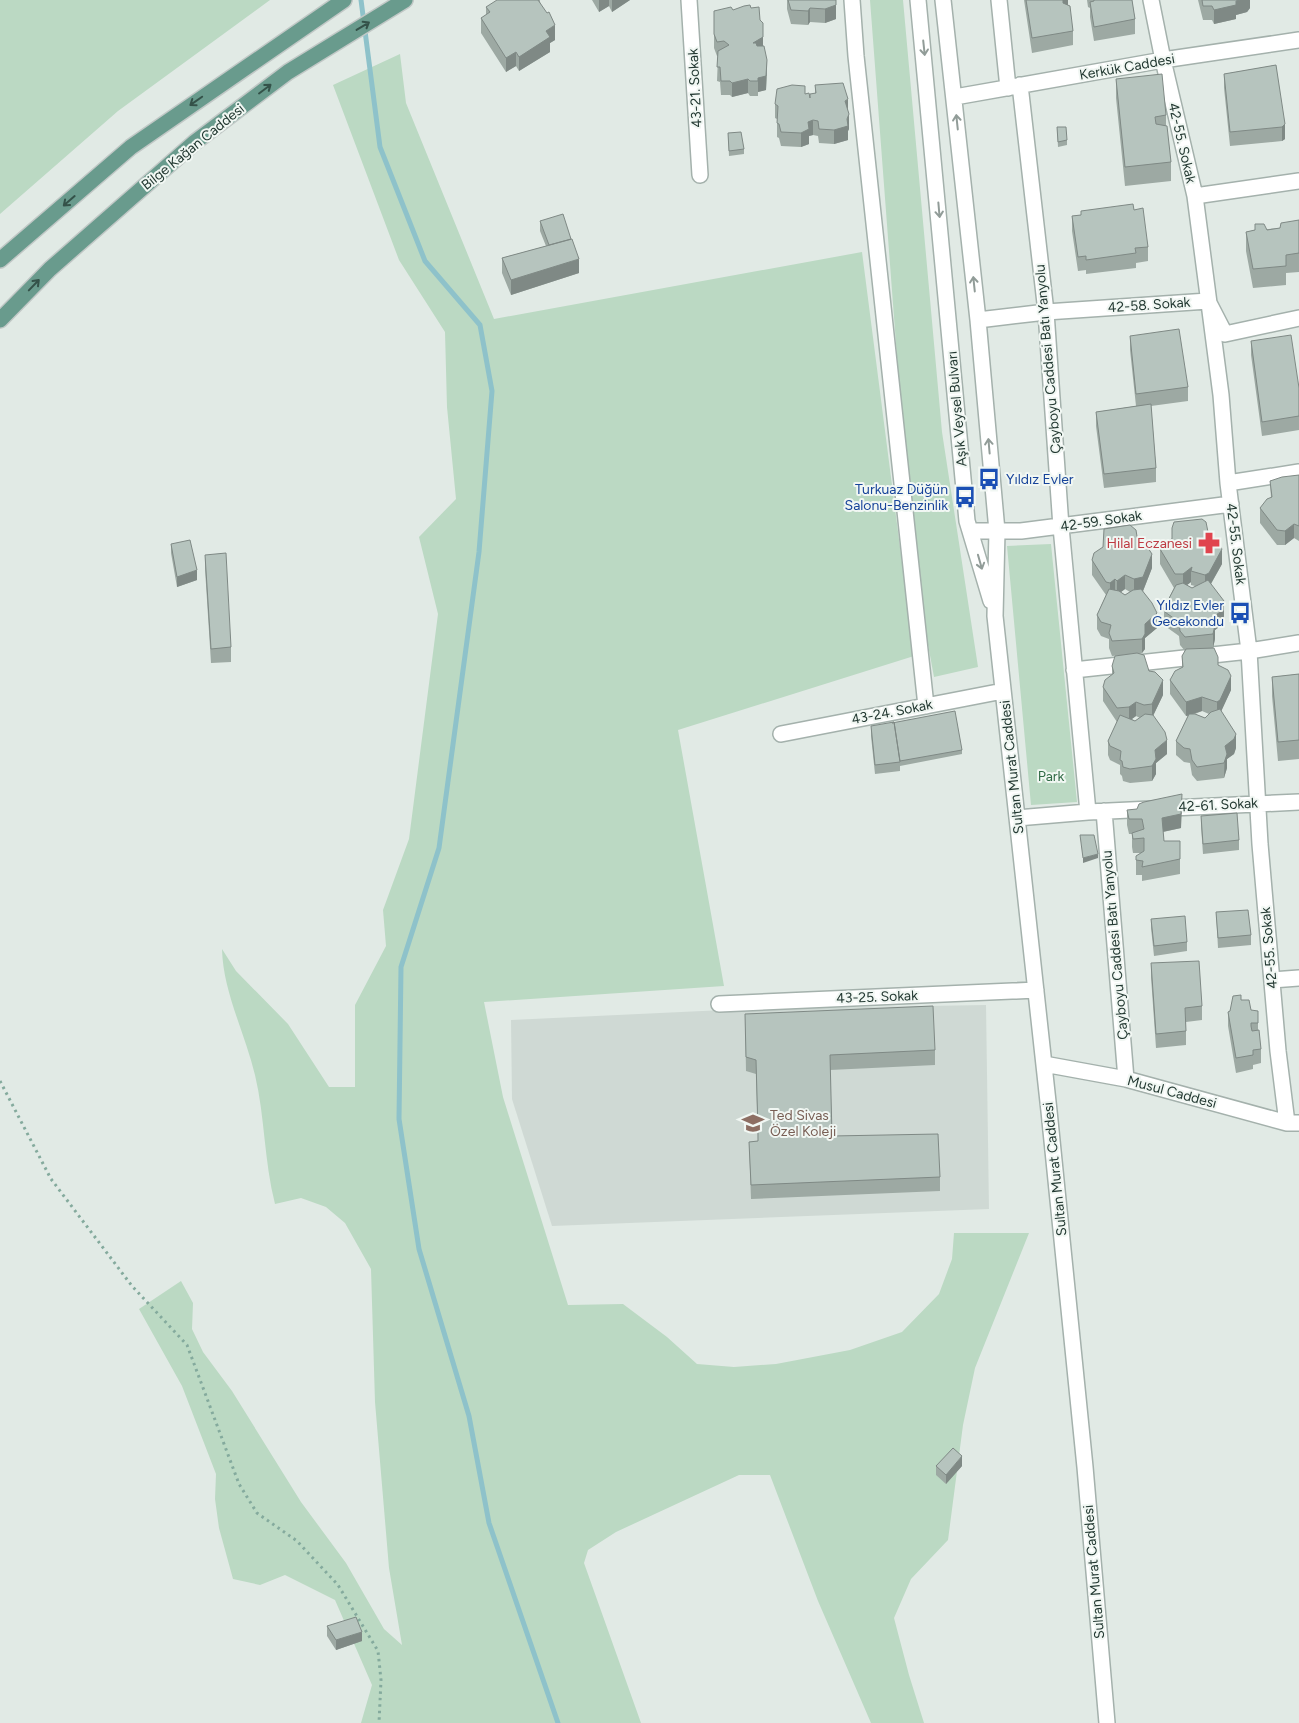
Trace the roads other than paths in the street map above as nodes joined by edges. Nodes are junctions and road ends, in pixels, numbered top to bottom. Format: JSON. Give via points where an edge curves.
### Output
{"nodes":[{"id":1,"x":344,"y":0,"type":"edge"},
{"id":2,"x":405,"y":0,"type":"edge"},
{"id":3,"x":689,"y":0,"type":"edge"},
{"id":4,"x":852,"y":0,"type":"edge"},
{"id":5,"x":918,"y":0,"type":"edge"},
{"id":6,"x":943,"y":0,"type":"edge"},
{"id":7,"x":999,"y":0,"type":"edge"},
{"id":8,"x":1151,"y":0,"type":"edge"},
{"id":9,"x":1299,"y":40,"type":"edge"},
{"id":10,"x":1162,"y":60,"type":"junction"},
{"id":11,"x":1014,"y":86,"type":"junction"},
{"id":12,"x":955,"y":97,"type":"junction"},
{"id":13,"x":700,"y":175,"type":"dead end"},
{"id":14,"x":1299,"y":181,"type":"edge"},
{"id":15,"x":1195,"y":196,"type":"junction"},
{"id":16,"x":0,"y":260,"type":"edge"},
{"id":17,"x":1208,"y":301,"type":"junction"},
{"id":18,"x":1046,"y":312,"type":"junction"},
{"id":19,"x":1299,"y":318,"type":"edge"},
{"id":20,"x":0,"y":320,"type":"edge"},
{"id":21,"x":978,"y":320,"type":"junction"},
{"id":22,"x":1299,"y":472,"type":"edge"},
{"id":23,"x":1228,"y":483,"type":"junction"},
{"id":24,"x":1231,"y":504,"type":"junction"},
{"id":25,"x":1061,"y":527,"type":"junction"},
{"id":26,"x":970,"y":531,"type":"junction"},
{"id":27,"x":997,"y":531,"type":"junction"},
{"id":28,"x":995,"y":616,"type":"junction"},
{"id":29,"x":1299,"y":643,"type":"edge"},
{"id":30,"x":1249,"y":651,"type":"junction"},
{"id":31,"x":1074,"y":670,"type":"junction"},
{"id":32,"x":1003,"y":691,"type":"junction"},
{"id":33,"x":926,"y":706,"type":"junction"},
{"id":34,"x":781,"y":734,"type":"dead end"},
{"id":35,"x":1299,"y":802,"type":"edge"},
{"id":36,"x":1258,"y":803,"type":"junction"},
{"id":37,"x":1104,"y":811,"type":"junction"},
{"id":38,"x":1088,"y":812,"type":"junction"},
{"id":39,"x":1017,"y":818,"type":"junction"},
{"id":40,"x":1299,"y":978,"type":"edge"},
{"id":41,"x":1272,"y":980,"type":"junction"},
{"id":42,"x":1036,"y":990,"type":"junction"},
{"id":43,"x":718,"y":1004,"type":"dead end"},
{"id":44,"x":1044,"y":1064,"type":"junction"},
{"id":45,"x":1126,"y":1080,"type":"junction"},
{"id":46,"x":1293,"y":1123,"type":"edge"},
{"id":47,"x":1107,"y":1723,"type":"edge"}],
"edges":[{"from":1,"to":16,"type":"main road","one_way":true,"via":[[131,147]]},
{"from":20,"to":2,"type":"main road","name":"Bilge Kağan Caddesi","one_way":true,"via":[[50,269],[194,142],[288,72]]},
{"from":3,"to":13,"type":"street","name":"43-21. Sokak"},
{"from":4,"to":33,"type":"street"},
{"from":5,"to":26,"type":"street","name":"Aşık Veysel Bulvarı","one_way":true},
{"from":6,"to":12,"type":"street","name":"Aşık Veysel Bulvarı"},
{"from":7,"to":11,"type":"street","name":"Çayboyu Caddesi Batı Yanyolu"},
{"from":8,"to":10,"type":"street","name":"42-55. Sokak"},
{"from":9,"to":10,"type":"street","name":"Kerkük Caddesi"},
{"from":10,"to":11,"type":"street","name":"Kerkük Caddesi"},
{"from":10,"to":15,"type":"street","name":"42-55. Sokak"},
{"from":11,"to":12,"type":"street","name":"Kerkük Caddesi"},
{"from":11,"to":18,"type":"street","name":"Çayboyu Caddesi Batı Yanyolu"},
{"from":21,"to":12,"type":"street","name":"Aşık Veysel Bulvarı","one_way":true},
{"from":14,"to":15,"type":"street"},
{"from":15,"to":17,"type":"street","name":"42-55. Sokak"},
{"from":17,"to":18,"type":"street","name":"42-58. Sokak"},
{"from":17,"to":19,"type":"street","name":"42-58. Sokak","via":[[1225,334]]},
{"from":17,"to":23,"type":"street","name":"42-55. Sokak","via":[[1221,395]]},
{"from":18,"to":21,"type":"street","name":"42-58. Sokak"},
{"from":18,"to":25,"type":"street","name":"Çayboyu Caddesi Batı Yanyolu"},
{"from":27,"to":21,"type":"street","name":"Aşık Veysel Bulvarı","one_way":true},
{"from":22,"to":23,"type":"street"},
{"from":23,"to":24,"type":"street","name":"42-55. Sokak"},
{"from":24,"to":25,"type":"street","name":"42-59. Sokak"},
{"from":24,"to":30,"type":"street","name":"42-55. Sokak"},
{"from":25,"to":27,"type":"street","name":"42-59. Sokak"},
{"from":25,"to":31,"type":"street","name":"Çayboyu Caddesi Batı Yanyolu"},
{"from":26,"to":27,"type":"street","name":"42-59. Sokak"},
{"from":26,"to":28,"type":"street","name":"Aşık Veysel Bulvarı","one_way":true},
{"from":27,"to":28,"type":"street","name":"Aşık Veysel Bulvarı"},
{"from":28,"to":32,"type":"street","name":"Sultan Murat Caddesi"},
{"from":29,"to":30,"type":"street"},
{"from":30,"to":31,"type":"street"},
{"from":30,"to":36,"type":"street","name":"42-55. Sokak"},
{"from":31,"to":38,"type":"street","name":"Çayboyu Caddesi Batı Yanyolu"},
{"from":32,"to":33,"type":"street","name":"43-24. Sokak"},
{"from":32,"to":39,"type":"street","name":"Sultan Murat Caddesi"},
{"from":33,"to":34,"type":"street","name":"43-24. Sokak"},
{"from":35,"to":36,"type":"street","name":"42-61. Sokak"},
{"from":36,"to":37,"type":"street","name":"42-61. Sokak"},
{"from":36,"to":41,"type":"street","name":"42-55. Sokak"},
{"from":37,"to":38,"type":"street","name":"42-61. Sokak"},
{"from":37,"to":45,"type":"street","name":"Çayboyu Caddesi Batı Yanyolu"},
{"from":38,"to":39,"type":"street","name":"42-61. Sokak"},
{"from":39,"to":42,"type":"street","name":"Sultan Murat Caddesi"},
{"from":40,"to":41,"type":"street"},
{"from":41,"to":46,"type":"street","name":"42-55. Sokak"},
{"from":42,"to":43,"type":"street","name":"43-25. Sokak"},
{"from":42,"to":44,"type":"street","name":"Sultan Murat Caddesi"},
{"from":44,"to":45,"type":"street","name":"Musul Caddesi"},
{"from":44,"to":47,"type":"street","name":"Sultan Murat Caddesi"},
{"from":45,"to":46,"type":"street","name":"Musul Caddesi"}]}
